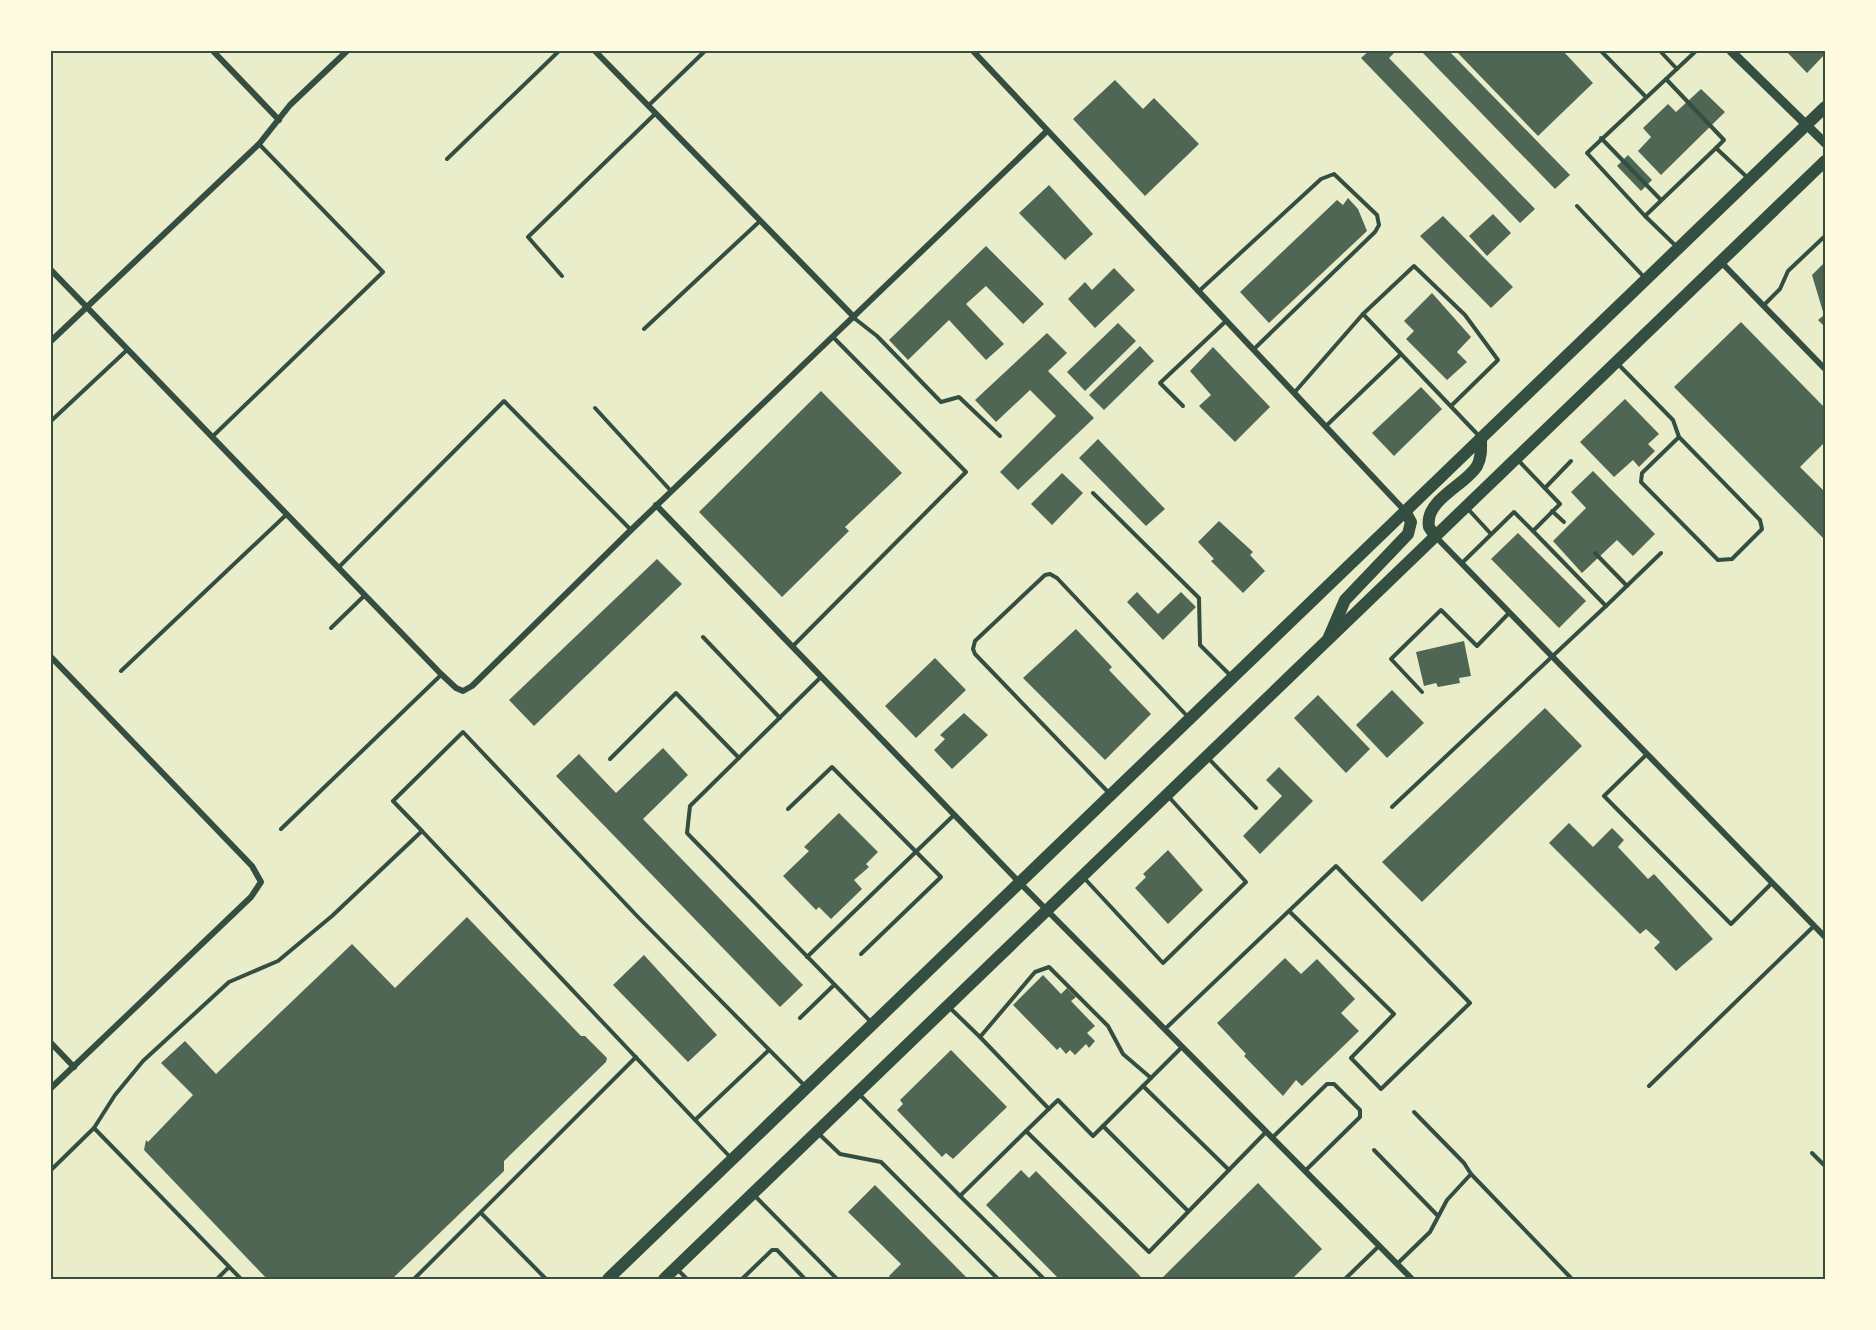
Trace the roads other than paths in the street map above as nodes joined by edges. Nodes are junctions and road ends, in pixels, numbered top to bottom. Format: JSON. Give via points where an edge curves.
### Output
{"nodes":[{"id":1,"x":213,"y":51,"type":"edge"},
{"id":2,"x":347,"y":51,"type":"edge"},
{"id":3,"x":559,"y":51,"type":"edge"},
{"id":4,"x":595,"y":51,"type":"edge"},
{"id":5,"x":705,"y":51,"type":"edge"},
{"id":6,"x":974,"y":51,"type":"edge"},
{"id":7,"x":1601,"y":51,"type":"edge"},
{"id":8,"x":1660,"y":51,"type":"edge"},
{"id":9,"x":1696,"y":51,"type":"edge"},
{"id":10,"x":1731,"y":51,"type":"edge"},
{"id":11,"x":1677,"y":69,"type":"junction"},
{"id":12,"x":1666,"y":79,"type":"junction"},
{"id":13,"x":1646,"y":97,"type":"junction"},
{"id":14,"x":648,"y":106,"type":"junction"},
{"id":15,"x":1825,"y":107,"type":"edge"},
{"id":16,"x":656,"y":113,"type":"junction"},
{"id":17,"x":279,"y":120,"type":"junction"},
{"id":18,"x":1806,"y":125,"type":"junction"},
{"id":19,"x":1047,"y":131,"type":"junction"},
{"id":20,"x":1601,"y":138,"type":"junction"},
{"id":21,"x":1825,"y":143,"type":"edge"},
{"id":22,"x":259,"y":144,"type":"junction"},
{"id":23,"x":1716,"y":148,"type":"junction"},
{"id":24,"x":447,"y":159,"type":"dead end"},
{"id":25,"x":1825,"y":161,"type":"edge"},
{"id":26,"x":1749,"y":180,"type":"junction"},
{"id":27,"x":1661,"y":200,"type":"junction"},
{"id":28,"x":1576,"y":206,"type":"dead end"},
{"id":29,"x":1645,"y":216,"type":"junction"},
{"id":30,"x":760,"y":221,"type":"junction"},
{"id":31,"x":1825,"y":236,"type":"edge"},
{"id":32,"x":1678,"y":248,"type":"junction"},
{"id":33,"x":1721,"y":262,"type":"junction"},
{"id":34,"x":51,"y":270,"type":"edge"},
{"id":35,"x":562,"y":276,"type":"dead end"},
{"id":36,"x":1646,"y":279,"type":"junction"},
{"id":37,"x":1198,"y":292,"type":"junction"},
{"id":38,"x":1763,"y":306,"type":"junction"},
{"id":39,"x":87,"y":307,"type":"junction"},
{"id":40,"x":1363,"y":314,"type":"junction"},
{"id":41,"x":854,"y":317,"type":"junction"},
{"id":42,"x":1226,"y":321,"type":"junction"},
{"id":43,"x":644,"y":329,"type":"dead end"},
{"id":44,"x":832,"y":337,"type":"junction"},
{"id":45,"x":51,"y":341,"type":"edge"},
{"id":46,"x":128,"y":350,"type":"junction"},
{"id":47,"x":1253,"y":350,"type":"junction"},
{"id":48,"x":1400,"y":355,"type":"junction"},
{"id":49,"x":1617,"y":362,"type":"junction"},
{"id":50,"x":1825,"y":369,"type":"edge"},
{"id":51,"x":1294,"y":393,"type":"junction"},
{"id":52,"x":1183,"y":406,"type":"dead end"},
{"id":53,"x":1451,"y":406,"type":"junction"},
{"id":54,"x":595,"y":408,"type":"dead end"},
{"id":55,"x":51,"y":421,"type":"edge"},
{"id":56,"x":1325,"y":426,"type":"junction"},
{"id":57,"x":1000,"y":436,"type":"dead end"},
{"id":58,"x":211,"y":437,"type":"junction"},
{"id":59,"x":1679,"y":437,"type":"junction"},
{"id":60,"x":1481,"y":438,"type":"junction"},
{"id":61,"x":1516,"y":459,"type":"junction"},
{"id":62,"x":1571,"y":461,"type":"dead end"},
{"id":63,"x":1545,"y":488,"type":"junction"},
{"id":64,"x":671,"y":491,"type":"junction"},
{"id":65,"x":1093,"y":493,"type":"dead end"},
{"id":66,"x":656,"y":505,"type":"junction"},
{"id":67,"x":1466,"y":507,"type":"junction"},
{"id":68,"x":1405,"y":511,"type":"junction"},
{"id":69,"x":1552,"y":511,"type":"junction"},
{"id":70,"x":286,"y":514,"type":"junction"},
{"id":71,"x":1564,"y":522,"type":"dead end"},
{"id":72,"x":631,"y":530,"type":"junction"},
{"id":73,"x":1533,"y":531,"type":"junction"},
{"id":74,"x":1491,"y":534,"type":"junction"},
{"id":75,"x":1435,"y":536,"type":"junction"},
{"id":76,"x":1595,"y":553,"type":"dead end"},
{"id":77,"x":1661,"y":553,"type":"dead end"},
{"id":78,"x":1462,"y":563,"type":"junction"},
{"id":79,"x":338,"y":568,"type":"junction"},
{"id":80,"x":1627,"y":586,"type":"junction"},
{"id":81,"x":365,"y":595,"type":"junction"},
{"id":82,"x":1606,"y":606,"type":"junction"},
{"id":83,"x":1509,"y":613,"type":"junction"},
{"id":84,"x":330,"y":628,"type":"dead end"},
{"id":85,"x":703,"y":637,"type":"dead end"},
{"id":86,"x":1327,"y":640,"type":"junction"},
{"id":87,"x":792,"y":647,"type":"junction"},
{"id":88,"x":51,"y":657,"type":"edge"},
{"id":89,"x":1552,"y":658,"type":"junction"},
{"id":90,"x":121,"y":671,"type":"dead end"},
{"id":91,"x":441,"y":674,"type":"junction"},
{"id":92,"x":821,"y":677,"type":"junction"},
{"id":93,"x":1232,"y":678,"type":"junction"},
{"id":94,"x":1422,"y":692,"type":"dead end"},
{"id":95,"x":780,"y":718,"type":"junction"},
{"id":96,"x":1190,"y":718,"type":"junction"},
{"id":97,"x":1646,"y":755,"type":"junction"},
{"id":98,"x":1207,"y":757,"type":"junction"},
{"id":99,"x":739,"y":758,"type":"junction"},
{"id":100,"x":610,"y":759,"type":"dead end"},
{"id":101,"x":1167,"y":794,"type":"junction"},
{"id":102,"x":1110,"y":795,"type":"junction"},
{"id":103,"x":1392,"y":807,"type":"dead end"},
{"id":104,"x":788,"y":808,"type":"dead end"},
{"id":105,"x":1256,"y":808,"type":"dead end"},
{"id":106,"x":954,"y":815,"type":"junction"},
{"id":107,"x":281,"y":829,"type":"dead end"},
{"id":108,"x":422,"y":831,"type":"junction"},
{"id":109,"x":916,"y":852,"type":"junction"},
{"id":110,"x":1082,"y":876,"type":"junction"},
{"id":111,"x":1019,"y":882,"type":"junction"},
{"id":112,"x":1772,"y":884,"type":"junction"},
{"id":113,"x":1047,"y":910,"type":"junction"},
{"id":114,"x":1288,"y":911,"type":"junction"},
{"id":115,"x":1814,"y":926,"type":"junction"},
{"id":116,"x":1825,"y":937,"type":"edge"},
{"id":117,"x":861,"y":954,"type":"dead end"},
{"id":118,"x":807,"y":957,"type":"junction"},
{"id":119,"x":834,"y":985,"type":"junction"},
{"id":120,"x":948,"y":1006,"type":"junction"},
{"id":121,"x":800,"y":1018,"type":"dead end"},
{"id":122,"x":872,"y":1024,"type":"junction"},
{"id":123,"x":1164,"y":1029,"type":"junction"},
{"id":124,"x":980,"y":1037,"type":"junction"},
{"id":125,"x":51,"y":1043,"type":"edge"},
{"id":126,"x":1182,"y":1047,"type":"junction"},
{"id":127,"x":769,"y":1050,"type":"junction"},
{"id":128,"x":636,"y":1057,"type":"junction"},
{"id":129,"x":74,"y":1067,"type":"junction"},
{"id":130,"x":1151,"y":1078,"type":"junction"},
{"id":131,"x":1143,"y":1086,"type":"junction"},
{"id":132,"x":1649,"y":1086,"type":"dead end"},
{"id":133,"x":807,"y":1087,"type":"junction"},
{"id":134,"x":51,"y":1088,"type":"edge"},
{"id":135,"x":858,"y":1093,"type":"junction"},
{"id":136,"x":1049,"y":1109,"type":"junction"},
{"id":137,"x":1414,"y":1112,"type":"dead end"},
{"id":138,"x":695,"y":1120,"type":"junction"},
{"id":139,"x":1103,"y":1126,"type":"junction"},
{"id":140,"x":94,"y":1128,"type":"junction"},
{"id":141,"x":1026,"y":1131,"type":"junction"},
{"id":142,"x":817,"y":1132,"type":"junction"},
{"id":143,"x":1266,"y":1132,"type":"junction"},
{"id":144,"x":1272,"y":1138,"type":"junction"},
{"id":145,"x":1374,"y":1150,"type":"dead end"},
{"id":146,"x":1812,"y":1153,"type":"dead end"},
{"id":147,"x":732,"y":1159,"type":"junction"},
{"id":148,"x":1825,"y":1166,"type":"edge"},
{"id":149,"x":51,"y":1170,"type":"edge"},
{"id":150,"x":1229,"y":1170,"type":"junction"},
{"id":151,"x":1305,"y":1171,"type":"junction"},
{"id":152,"x":1471,"y":1174,"type":"junction"},
{"id":153,"x":753,"y":1194,"type":"junction"},
{"id":154,"x":960,"y":1196,"type":"junction"},
{"id":155,"x":1188,"y":1211,"type":"junction"},
{"id":156,"x":481,"y":1213,"type":"junction"},
{"id":157,"x":1438,"y":1216,"type":"junction"},
{"id":158,"x":1379,"y":1246,"type":"junction"},
{"id":159,"x":1398,"y":1264,"type":"junction"},
{"id":160,"x":229,"y":1267,"type":"junction"},
{"id":161,"x":676,"y":1268,"type":"junction"},
{"id":162,"x":1571,"y":1278,"type":"edge"},
{"id":163,"x":217,"y":1279,"type":"edge"},
{"id":164,"x":241,"y":1279,"type":"edge"},
{"id":165,"x":414,"y":1279,"type":"edge"},
{"id":166,"x":546,"y":1279,"type":"edge"},
{"id":167,"x":608,"y":1279,"type":"edge"},
{"id":168,"x":664,"y":1279,"type":"edge"},
{"id":169,"x":687,"y":1279,"type":"edge"},
{"id":170,"x":742,"y":1279,"type":"edge"},
{"id":171,"x":805,"y":1279,"type":"edge"},
{"id":172,"x":837,"y":1279,"type":"edge"},
{"id":173,"x":998,"y":1279,"type":"edge"},
{"id":174,"x":1044,"y":1279,"type":"edge"},
{"id":175,"x":1345,"y":1279,"type":"edge"},
{"id":176,"x":1412,"y":1279,"type":"edge"}],
"edges":[{"from":1,"to":17,"type":"street"},
{"from":2,"to":17,"type":"street"},
{"from":3,"to":24,"type":"lane"},
{"from":4,"to":14,"type":"street"},
{"from":5,"to":14,"type":"lane"},
{"from":6,"to":19,"type":"street"},
{"from":7,"to":13,"type":"lane"},
{"from":8,"to":11,"type":"lane"},
{"from":9,"to":11,"type":"lane"},
{"from":10,"to":18,"type":"street"},
{"from":11,"to":12,"type":"lane"},
{"from":12,"to":13,"type":"lane"},
{"from":12,"to":23,"type":"lane","via":[[1724,140]]},
{"from":13,"to":20,"type":"lane"},
{"from":14,"to":16,"type":"street"},
{"from":15,"to":18,"type":"main road"},
{"from":16,"to":30,"type":"street"},
{"from":16,"to":35,"type":"lane","via":[[528,237]]},
{"from":17,"to":22,"type":"street"},
{"from":18,"to":21,"type":"street"},
{"from":18,"to":26,"type":"main road"},
{"from":19,"to":37,"type":"street"},
{"from":19,"to":41,"type":"street"},
{"from":20,"to":27,"type":"lane"},
{"from":20,"to":29,"type":"lane","via":[[1587,153]]},
{"from":22,"to":39,"type":"street"},
{"from":22,"to":58,"type":"lane","via":[[383,272]]},
{"from":23,"to":26,"type":"lane"},
{"from":23,"to":27,"type":"lane"},
{"from":25,"to":33,"type":"main road"},
{"from":26,"to":32,"type":"main road"},
{"from":27,"to":29,"type":"lane"},
{"from":28,"to":36,"type":"lane"},
{"from":29,"to":32,"type":"lane"},
{"from":30,"to":41,"type":"street"},
{"from":30,"to":43,"type":"lane"},
{"from":31,"to":38,"type":"lane","via":[[1788,271],[1780,289]]},
{"from":32,"to":36,"type":"main road"},
{"from":33,"to":38,"type":"street"},
{"from":33,"to":49,"type":"main road"},
{"from":34,"to":39,"type":"street"},
{"from":36,"to":60,"type":"main road"},
{"from":37,"to":42,"type":"street"},
{"from":37,"to":47,"type":"lane","via":[[1321,178],[1334,174],[1377,215],[1379,225],[1375,232]]},
{"from":38,"to":50,"type":"street"},
{"from":39,"to":45,"type":"street"},
{"from":39,"to":46,"type":"street"},
{"from":40,"to":48,"type":"lane"},
{"from":40,"to":51,"type":"lane"},
{"from":40,"to":53,"type":"lane","via":[[1414,266],[1465,315],[1498,360]]},
{"from":41,"to":44,"type":"street"},
{"from":41,"to":57,"type":"lane","via":[[941,402],[959,397]]},
{"from":42,"to":47,"type":"street"},
{"from":42,"to":52,"type":"lane","via":[[1160,383]]},
{"from":44,"to":64,"type":"street"},
{"from":44,"to":87,"type":"lane","via":[[966,471]]},
{"from":46,"to":55,"type":"lane"},
{"from":46,"to":58,"type":"street"},
{"from":47,"to":51,"type":"street"},
{"from":48,"to":53,"type":"lane"},
{"from":48,"to":56,"type":"lane"},
{"from":49,"to":59,"type":"lane","via":[[1672,420]]},
{"from":49,"to":61,"type":"main road"},
{"from":51,"to":56,"type":"street"},
{"from":53,"to":60,"type":"lane"},
{"from":54,"to":64,"type":"lane"},
{"from":56,"to":68,"type":"street"},
{"from":58,"to":70,"type":"street"},
{"from":59,"to":59,"type":"lane","via":[[1642,473],[1641,482],[1718,560],[1732,559],[1762,529],[1760,520]]},
{"from":60,"to":68,"type":"main road"},
{"from":60,"to":75,"type":"main road","via":[[1477,466],[1430,517],[1429,527]]},
{"from":61,"to":63,"type":"lane"},
{"from":61,"to":67,"type":"main road"},
{"from":62,"to":63,"type":"lane"},
{"from":63,"to":69,"type":"lane","via":[[1560,504]]},
{"from":64,"to":66,"type":"street"},
{"from":65,"to":93,"type":"lane","via":[[1199,598],[1200,645]]},
{"from":66,"to":72,"type":"street"},
{"from":66,"to":87,"type":"street"},
{"from":67,"to":74,"type":"lane"},
{"from":67,"to":75,"type":"main road"},
{"from":68,"to":86,"type":"main road","via":[[1411,522],[1408,534],[1344,600]]},
{"from":68,"to":93,"type":"main road"},
{"from":69,"to":71,"type":"lane"},
{"from":69,"to":73,"type":"lane"},
{"from":70,"to":79,"type":"street"},
{"from":70,"to":90,"type":"lane"},
{"from":72,"to":79,"type":"lane","via":[[504,401]]},
{"from":72,"to":91,"type":"street","via":[[472,686],[463,691]]},
{"from":73,"to":74,"type":"lane","via":[[1514,512]]},
{"from":73,"to":82,"type":"lane"},
{"from":74,"to":78,"type":"lane"},
{"from":75,"to":78,"type":"street"},
{"from":75,"to":86,"type":"main road"},
{"from":76,"to":80,"type":"lane"},
{"from":77,"to":80,"type":"lane"},
{"from":78,"to":83,"type":"street"},
{"from":79,"to":81,"type":"street"},
{"from":80,"to":82,"type":"lane"},
{"from":81,"to":84,"type":"lane"},
{"from":81,"to":91,"type":"street"},
{"from":82,"to":89,"type":"lane"},
{"from":83,"to":89,"type":"street"},
{"from":83,"to":94,"type":"lane","via":[[1477,646],[1441,610],[1391,659]]},
{"from":85,"to":95,"type":"lane"},
{"from":86,"to":98,"type":"main road"},
{"from":87,"to":92,"type":"street"},
{"from":88,"to":129,"type":"street","via":[[252,866],[261,882],[251,897]]},
{"from":89,"to":97,"type":"street"},
{"from":89,"to":103,"type":"lane"},
{"from":91,"to":107,"type":"lane"},
{"from":92,"to":95,"type":"lane"},
{"from":92,"to":106,"type":"street"},
{"from":93,"to":96,"type":"main road"},
{"from":95,"to":99,"type":"lane"},
{"from":96,"to":102,"type":"main road"},
{"from":96,"to":102,"type":"lane","via":[[1050,574],[975,641],[975,654]]},
{"from":97,"to":112,"type":"street"},
{"from":97,"to":112,"type":"lane","via":[[1604,796],[1731,924]]},
{"from":98,"to":101,"type":"main road"},
{"from":98,"to":105,"type":"lane"},
{"from":99,"to":100,"type":"lane","via":[[676,693]]},
{"from":99,"to":118,"type":"lane","via":[[690,806],[687,833]]},
{"from":101,"to":110,"type":"main road"},
{"from":101,"to":110,"type":"lane","via":[[1246,882],[1163,963]]},
{"from":102,"to":111,"type":"main road"},
{"from":104,"to":109,"type":"lane","via":[[832,766]]},
{"from":106,"to":109,"type":"lane"},
{"from":106,"to":111,"type":"street"},
{"from":108,"to":127,"type":"lane","via":[[393,801],[463,732]]},
{"from":108,"to":128,"type":"lane"},
{"from":108,"to":140,"type":"lane","via":[[278,961],[229,982],[143,1061]]},
{"from":109,"to":117,"type":"lane","via":[[941,877]]},
{"from":109,"to":118,"type":"lane"},
{"from":110,"to":113,"type":"main road"},
{"from":111,"to":113,"type":"street"},
{"from":111,"to":122,"type":"main road"},
{"from":112,"to":115,"type":"street"},
{"from":113,"to":120,"type":"main road"},
{"from":113,"to":123,"type":"street"},
{"from":114,"to":114,"type":"lane","via":[[1336,866],[1470,1003],[1381,1089],[1351,1058],[1394,1014]]},
{"from":114,"to":123,"type":"lane"},
{"from":115,"to":116,"type":"street"},
{"from":115,"to":132,"type":"lane"},
{"from":118,"to":119,"type":"lane"},
{"from":119,"to":121,"type":"lane"},
{"from":119,"to":122,"type":"lane"},
{"from":120,"to":124,"type":"lane"},
{"from":120,"to":135,"type":"main road"},
{"from":122,"to":133,"type":"main road"},
{"from":123,"to":126,"type":"street"},
{"from":124,"to":130,"type":"lane","via":[[1035,972],[1049,967],[1108,1026],[1123,1054]]},
{"from":124,"to":136,"type":"lane"},
{"from":125,"to":129,"type":"street"},
{"from":126,"to":130,"type":"lane"},
{"from":126,"to":143,"type":"street"},
{"from":127,"to":133,"type":"lane"},
{"from":127,"to":138,"type":"lane"},
{"from":128,"to":138,"type":"lane"},
{"from":128,"to":156,"type":"lane"},
{"from":129,"to":134,"type":"street"},
{"from":130,"to":131,"type":"lane"},
{"from":131,"to":139,"type":"lane"},
{"from":131,"to":150,"type":"lane"},
{"from":133,"to":147,"type":"main road"},
{"from":135,"to":142,"type":"main road"},
{"from":135,"to":154,"type":"lane"},
{"from":136,"to":139,"type":"lane","via":[[1058,1100],[1093,1136]]},
{"from":136,"to":141,"type":"lane"},
{"from":137,"to":152,"type":"lane"},
{"from":138,"to":147,"type":"lane"},
{"from":139,"to":155,"type":"lane"},
{"from":140,"to":149,"type":"lane"},
{"from":140,"to":160,"type":"lane"},
{"from":141,"to":154,"type":"lane"},
{"from":141,"to":155,"type":"lane","via":[[1149,1252]]},
{"from":142,"to":153,"type":"main road"},
{"from":142,"to":173,"type":"lane","via":[[840,1154],[881,1162]]},
{"from":143,"to":144,"type":"street"},
{"from":143,"to":150,"type":"lane"},
{"from":144,"to":151,"type":"street"},
{"from":144,"to":151,"type":"lane","via":[[1327,1084],[1341,1090],[1360,1110],[1360,1117]]},
{"from":145,"to":157,"type":"lane"},
{"from":146,"to":148,"type":"lane"},
{"from":147,"to":167,"type":"main road"},
{"from":150,"to":155,"type":"lane"},
{"from":151,"to":158,"type":"street"},
{"from":152,"to":157,"type":"lane"},
{"from":152,"to":162,"type":"lane"},
{"from":153,"to":161,"type":"main road"},
{"from":153,"to":172,"type":"lane"},
{"from":154,"to":174,"type":"lane"},
{"from":156,"to":165,"type":"lane"},
{"from":156,"to":166,"type":"lane"},
{"from":157,"to":159,"type":"lane","via":[[1430,1232]]},
{"from":158,"to":159,"type":"street"},
{"from":158,"to":175,"type":"lane"},
{"from":159,"to":176,"type":"street"},
{"from":160,"to":163,"type":"lane"},
{"from":160,"to":164,"type":"lane"},
{"from":161,"to":168,"type":"main road"},
{"from":161,"to":169,"type":"lane"},
{"from":170,"to":171,"type":"lane","via":[[772,1250],[777,1250]]}]}
